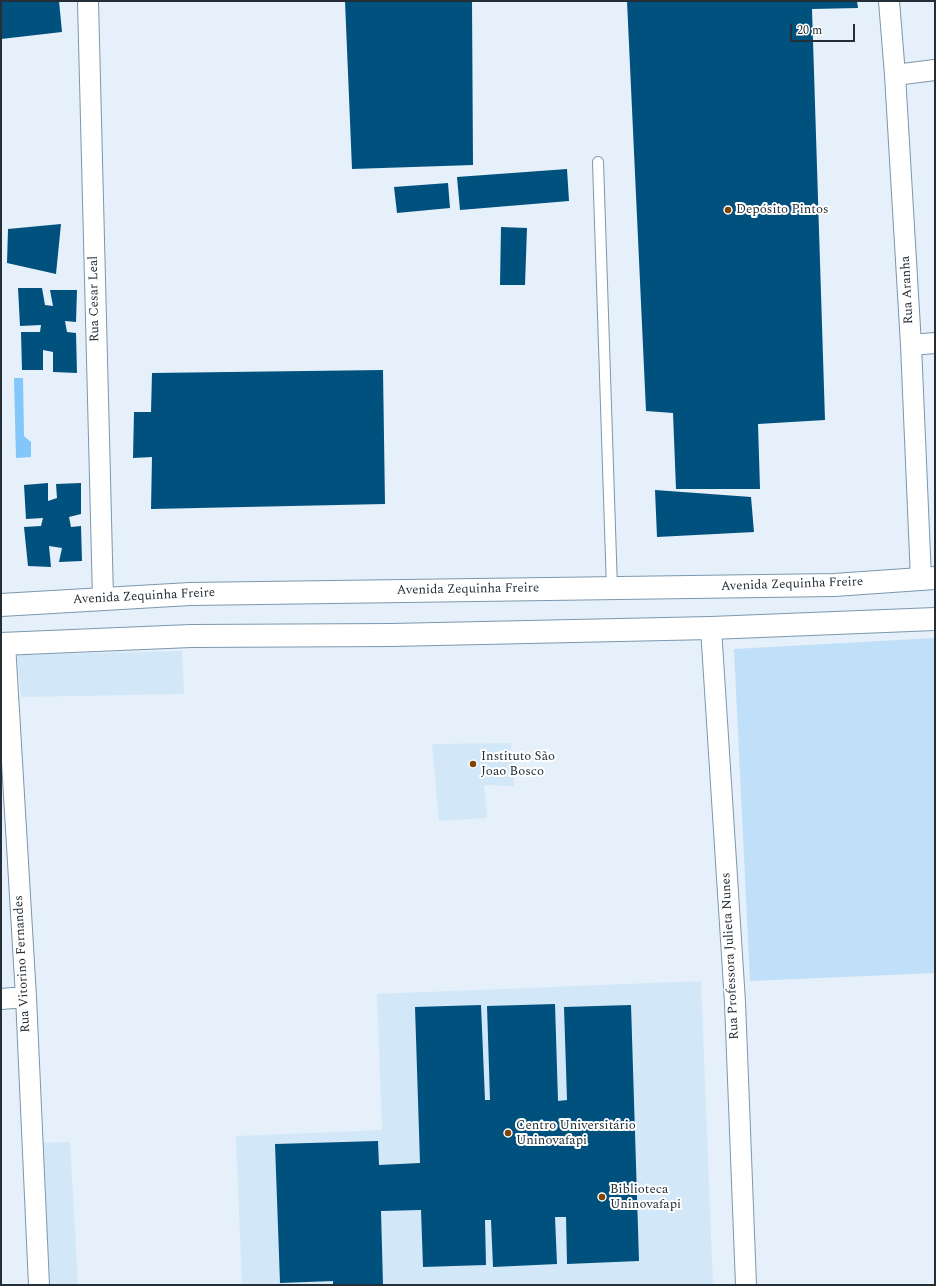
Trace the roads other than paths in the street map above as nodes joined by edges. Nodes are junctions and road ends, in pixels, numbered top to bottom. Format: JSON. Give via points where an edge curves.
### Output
{"nodes":[{"id":1,"x":88,"y":1,"type":"edge"},
{"id":2,"x":889,"y":1,"type":"edge"},
{"id":3,"x":935,"y":70,"type":"edge"},
{"id":4,"x":895,"y":75,"type":"junction"},
{"id":5,"x":598,"y":162,"type":"dead end"},
{"id":6,"x":935,"y":343,"type":"edge"},
{"id":7,"x":911,"y":345,"type":"junction"},
{"id":8,"x":928,"y":578,"type":"edge"},
{"id":9,"x":612,"y":589,"type":"junction"},
{"id":10,"x":103,"y":598,"type":"junction"},
{"id":11,"x":1,"y":605,"type":"edge"},
{"id":12,"x":935,"y":619,"type":"edge"},
{"id":13,"x":711,"y":628,"type":"junction"},
{"id":14,"x":3,"y":644,"type":"edge"},
{"id":15,"x":26,"y":997,"type":"junction"},
{"id":16,"x":1,"y":999,"type":"edge"},
{"id":17,"x":39,"y":1285,"type":"edge"},
{"id":18,"x":746,"y":1285,"type":"edge"}],
"edges":[{"from":1,"to":10,"type":"street","name":"Rua Cesar Leal"},
{"from":2,"to":4,"type":"street","name":"Rua Aranha"},
{"from":3,"to":4,"type":"street"},
{"from":4,"to":7,"type":"street","name":"Rua Aranha"},
{"from":5,"to":9,"type":"lane"},
{"from":6,"to":7,"type":"street"},
{"from":7,"to":8,"type":"street","name":"Rua Aranha"},
{"from":8,"to":9,"type":"main road","name":"Avenida Zequinha Freire","via":[[834,585]]},
{"from":9,"to":10,"type":"main road","name":"Avenida Zequinha Freire","via":[[190,594]]},
{"from":10,"to":11,"type":"main road","name":"Avenida Zequinha Freire"},
{"from":12,"to":13,"type":"main road"},
{"from":13,"to":14,"type":"main road","via":[[398,635],[192,636]]},
{"from":13,"to":18,"type":"street","name":"Rua Professora Julieta Nunes","via":[[734,1002]]},
{"from":14,"to":15,"type":"street","name":"Rua Vitorino Fernandes"},
{"from":15,"to":16,"type":"street"},
{"from":15,"to":17,"type":"street","name":"Rua Vitorino Fernandes"}]}
